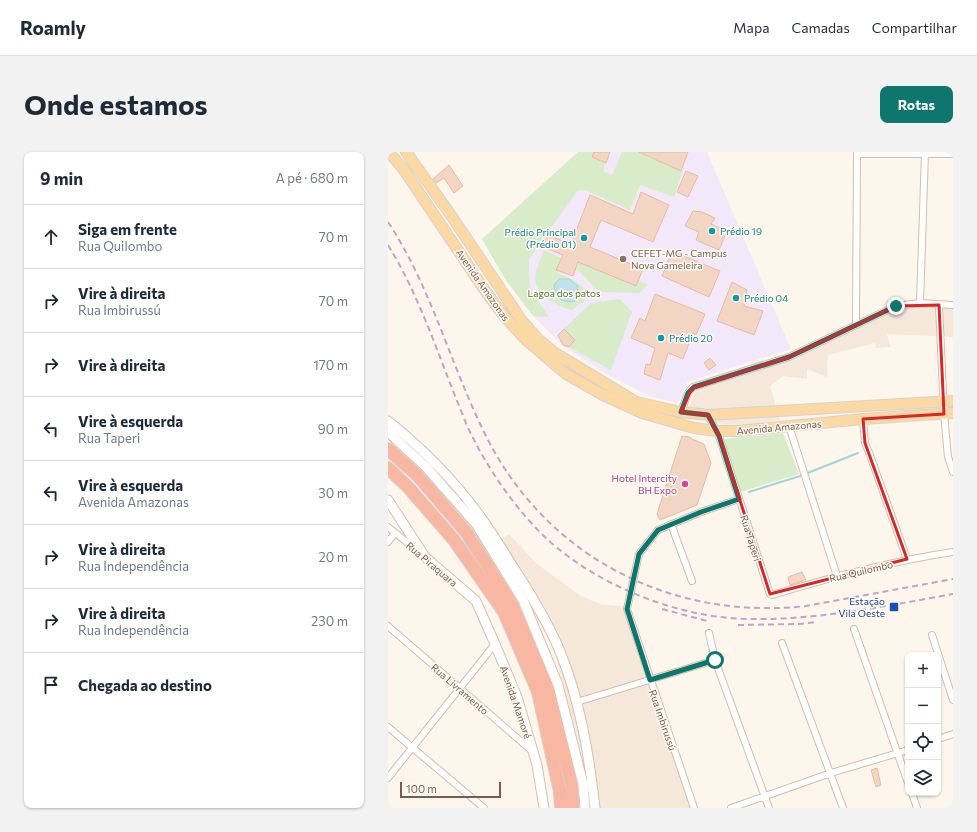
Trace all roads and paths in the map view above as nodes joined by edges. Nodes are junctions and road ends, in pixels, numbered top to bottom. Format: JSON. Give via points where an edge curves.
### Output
{"nodes":[{"id":1,"x":389,"y":152,"type":"edge"},
{"id":2,"x":406,"y":152,"type":"edge"},
{"id":3,"x":857,"y":153,"type":"edge"},
{"id":4,"x":924,"y":153,"type":"edge"},
{"id":5,"x":953,"y":154,"type":"edge"},
{"id":6,"x":920,"y":303,"type":"junction"},
{"id":7,"x":939,"y":305,"type":"junction"},
{"id":8,"x":953,"y":305,"type":"edge"},
{"id":9,"x":856,"y":325,"type":"junction"},
{"id":10,"x":948,"y":401,"type":"edge"},
{"id":11,"x":681,"y":412,"type":"junction"},
{"id":12,"x":949,"y":413,"type":"edge"},
{"id":13,"x":708,"y":415,"type":"junction"},
{"id":14,"x":863,"y":419,"type":"junction"},
{"id":15,"x":388,"y":421,"type":"edge"},
{"id":16,"x":789,"y":426,"type":"junction"},
{"id":17,"x":717,"y":431,"type":"junction"},
{"id":18,"x":388,"y":432,"type":"edge"},
{"id":19,"x":388,"y":449,"type":"edge"},
{"id":20,"x":950,"y":457,"type":"edge"},
{"id":21,"x":388,"y":468,"type":"edge"},
{"id":22,"x":953,"y":472,"type":"edge"},
{"id":23,"x":739,"y":499,"type":"junction"},
{"id":24,"x":388,"y":500,"type":"edge"},
{"id":25,"x":671,"y":524,"type":"junction"},
{"id":26,"x":388,"y":527,"type":"edge"},
{"id":27,"x":395,"y":533,"type":"junction"},
{"id":28,"x":388,"y":542,"type":"edge"},
{"id":29,"x":953,"y":552,"type":"edge"},
{"id":30,"x":426,"y":557,"type":"junction"},
{"id":31,"x":907,"y":559,"type":"junction"},
{"id":32,"x":837,"y":576,"type":"junction"},
{"id":33,"x":692,"y":581,"type":"dead end"},
{"id":34,"x":770,"y":594,"type":"joint"},
{"id":35,"x":476,"y":601,"type":"joint"},
{"id":36,"x":388,"y":626,"type":"edge"},
{"id":37,"x":854,"y":630,"type":"dead end"},
{"id":38,"x":709,"y":633,"type":"dead end"},
{"id":39,"x":932,"y":635,"type":"dead end"},
{"id":40,"x":782,"y":643,"type":"dead end"},
{"id":41,"x":496,"y":644,"type":"junction"},
{"id":42,"x":715,"y":660,"type":"junction"},
{"id":43,"x":650,"y":680,"type":"junction"},
{"id":44,"x":461,"y":689,"type":"junction"},
{"id":45,"x":953,"y":700,"type":"edge"},
{"id":46,"x":576,"y":702,"type":"junction"},
{"id":47,"x":388,"y":727,"type":"edge"},
{"id":48,"x":953,"y":734,"type":"edge"},
{"id":49,"x":941,"y":738,"type":"edge"},
{"id":50,"x":412,"y":748,"type":"junction"},
{"id":51,"x":533,"y":751,"type":"junction"},
{"id":52,"x":905,"y":751,"type":"edge"},
{"id":53,"x":898,"y":753,"type":"junction"},
{"id":54,"x":831,"y":773,"type":"junction"},
{"id":55,"x":905,"y":774,"type":"edge"},
{"id":56,"x":388,"y":778,"type":"edge"},
{"id":57,"x":765,"y":796,"type":"junction"},
{"id":58,"x":913,"y":796,"type":"edge"},
{"id":59,"x":484,"y":808,"type":"edge"},
{"id":60,"x":544,"y":808,"type":"edge"},
{"id":61,"x":561,"y":808,"type":"edge"},
{"id":62,"x":573,"y":808,"type":"edge"},
{"id":63,"x":585,"y":808,"type":"edge"},
{"id":64,"x":596,"y":808,"type":"edge"},
{"id":65,"x":694,"y":808,"type":"edge"},
{"id":66,"x":731,"y":808,"type":"edge"},
{"id":67,"x":768,"y":808,"type":"edge"},
{"id":68,"x":843,"y":808,"type":"edge"},
{"id":69,"x":917,"y":808,"type":"edge"}],
"edges":[{"from":1,"to":17,"type":"main road","name":"Avenida Amazonas","via":[[505,317],[551,362],[566,374],[603,395],[642,413],[694,428]]},
{"from":2,"to":11,"type":"main road","name":"Avenida Amazonas","via":[[522,321],[537,338],[561,356],[636,402]]},
{"from":3,"to":4,"type":"street"},
{"from":3,"to":9,"type":"street"},
{"from":4,"to":5,"type":"street"},
{"from":4,"to":6,"type":"street"},
{"from":6,"to":7,"type":"street"},
{"from":6,"to":9,"type":"street","via":[[896,306]]},
{"from":7,"to":8,"type":"street"},
{"from":7,"to":10,"type":"street"},
{"from":9,"to":11,"type":"street","via":[[789,357],[694,387],[688,393]]},
{"from":10,"to":12,"type":"street"},
{"from":10,"to":13,"type":"main road","name":"Avenida Amazonas"},
{"from":11,"to":13,"type":"main road","name":"Avenida Amazonas"},
{"from":12,"to":14,"type":"main road","name":"Avenida Amazonas"},
{"from":12,"to":20,"type":"street"},
{"from":13,"to":17,"type":"street","name":"Rua Taperi"},
{"from":14,"to":16,"type":"main road","name":"Avenida Amazonas"},
{"from":14,"to":31,"type":"street","via":[[864,444]]},
{"from":15,"to":46,"type":"street","via":[[433,461],[482,519],[530,594],[556,642]]},
{"from":16,"to":17,"type":"main road","name":"Avenida Amazonas"},
{"from":16,"to":32,"type":"street"},
{"from":17,"to":23,"type":"street","name":"Rua Taperi"},
{"from":18,"to":63,"type":"street","via":[[426,468],[476,524],[523,600],[558,685],[583,784]]},
{"from":19,"to":62,"type":"highway","via":[[418,476],[466,532],[513,606],[548,689],[572,786]]},
{"from":20,"to":22,"type":"street"},
{"from":21,"to":61,"type":"highway","via":[[454,540],[504,612],[538,692],[560,792]]},
{"from":23,"to":25,"type":"street"},
{"from":23,"to":34,"type":"street","name":"Rua Taperi"},
{"from":24,"to":30,"type":"street"},
{"from":25,"to":33,"type":"street"},
{"from":25,"to":43,"type":"street","name":"Rua Imbirussú","via":[[658,530],[639,554],[627,609]]},
{"from":26,"to":27,"type":"street","name":"Rua Piraquara"},
{"from":27,"to":28,"type":"street"},
{"from":27,"to":30,"type":"street","name":"Rua Piraquara"},
{"from":29,"to":31,"type":"street","name":"Rua Quilombo"},
{"from":30,"to":35,"type":"street","name":"Rua Piraquara"},
{"from":31,"to":32,"type":"street","name":"Rua Quilombo"},
{"from":32,"to":34,"type":"street","name":"Rua Quilombo"},
{"from":35,"to":41,"type":"street","name":"Avenida Mamoré"},
{"from":36,"to":44,"type":"street","name":"Rua Livramento"},
{"from":37,"to":53,"type":"street"},
{"from":38,"to":42,"type":"street"},
{"from":39,"to":45,"type":"street"},
{"from":40,"to":54,"type":"street"},
{"from":41,"to":44,"type":"street"},
{"from":41,"to":51,"type":"street","name":"Avenida Mamoré","via":[[517,698]]},
{"from":42,"to":43,"type":"street"},
{"from":42,"to":57,"type":"street"},
{"from":43,"to":46,"type":"street"},
{"from":43,"to":65,"type":"street","name":"Rua Imbirussú"},
{"from":44,"to":50,"type":"street"},
{"from":44,"to":51,"type":"street","name":"Rua Livramento"},
{"from":46,"to":64,"type":"street"},
{"from":47,"to":50,"type":"street"},
{"from":48,"to":49,"type":"street"},
{"from":50,"to":56,"type":"street"},
{"from":50,"to":59,"type":"street"},
{"from":51,"to":60,"type":"street","name":"Avenida Mamoré"},
{"from":52,"to":53,"type":"street"},
{"from":53,"to":54,"type":"street"},
{"from":53,"to":55,"type":"street"},
{"from":54,"to":57,"type":"street"},
{"from":54,"to":68,"type":"street"},
{"from":57,"to":66,"type":"street"},
{"from":57,"to":67,"type":"street"},
{"from":58,"to":69,"type":"street"}]}
